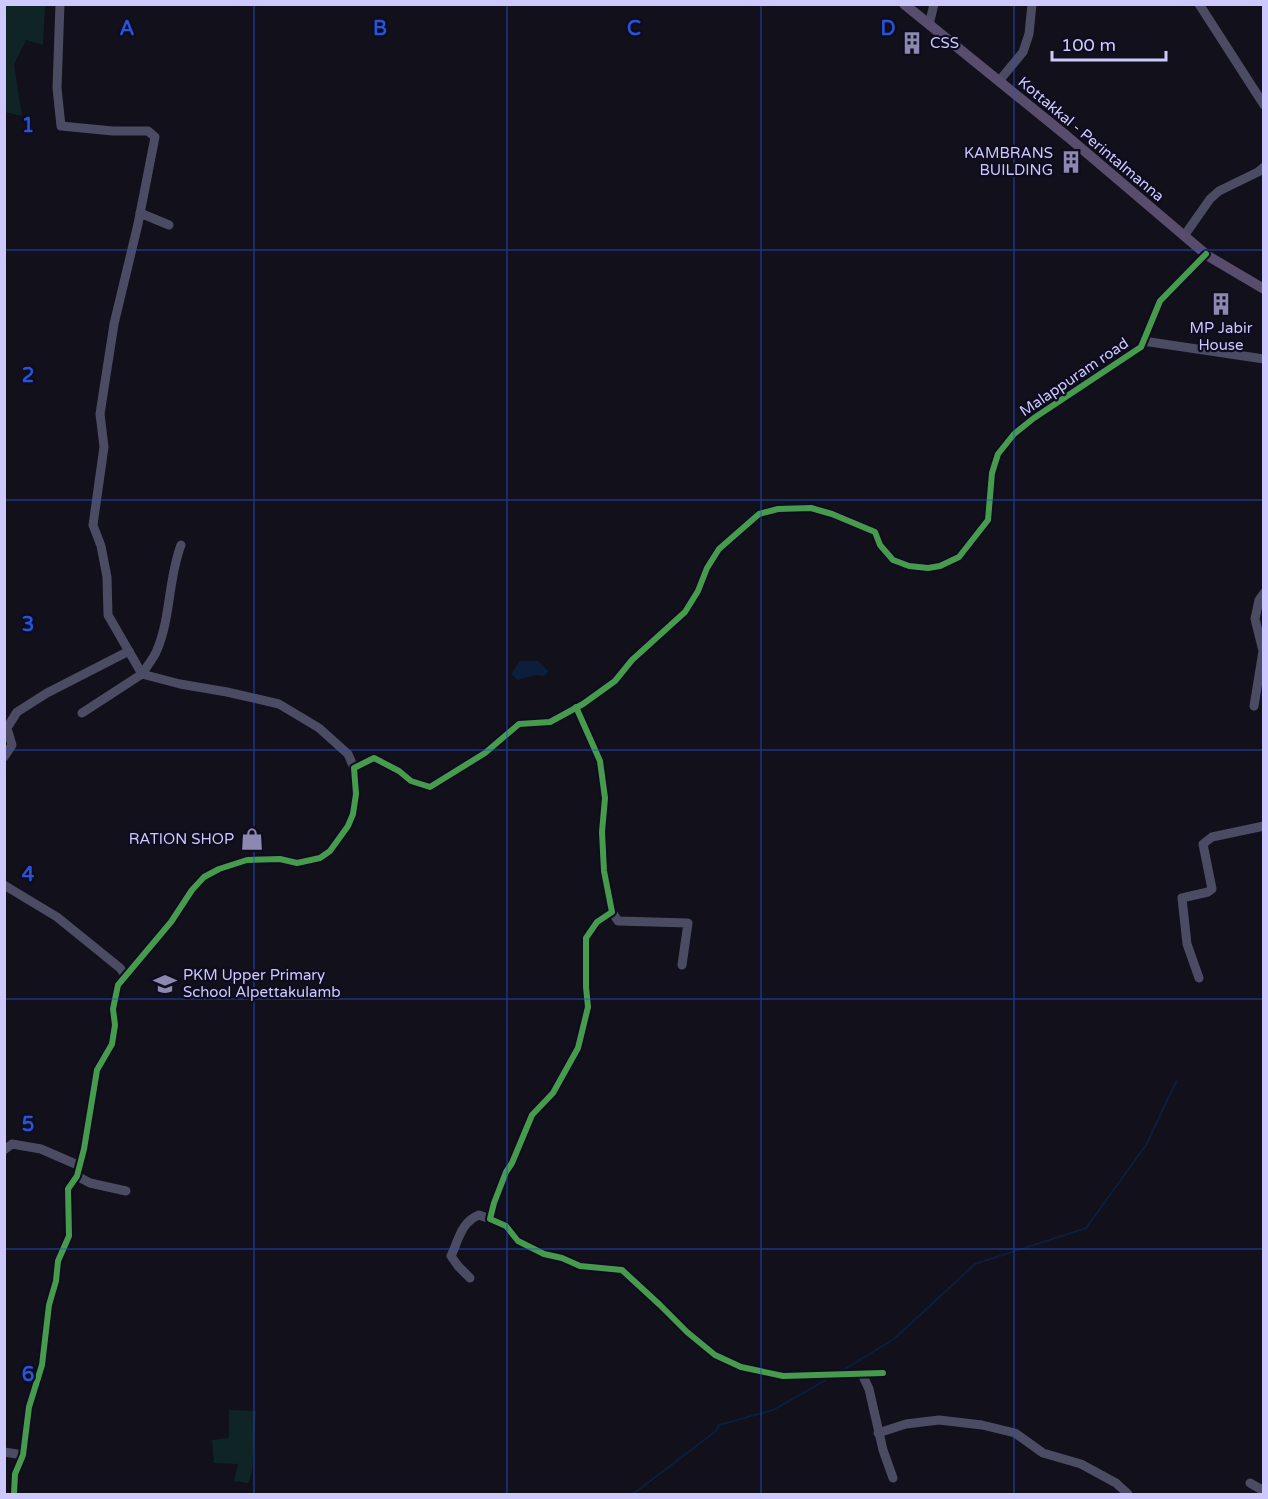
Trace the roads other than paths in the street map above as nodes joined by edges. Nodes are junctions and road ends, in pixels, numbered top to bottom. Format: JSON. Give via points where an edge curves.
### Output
{"nodes":[{"id":1,"x":60,"y":4,"type":"edge"},
{"id":2,"x":904,"y":4,"type":"edge"},
{"id":3,"x":934,"y":4,"type":"edge"},
{"id":4,"x":1032,"y":4,"type":"edge"},
{"id":5,"x":1198,"y":4,"type":"edge"},
{"id":6,"x":929,"y":25,"type":"junction"},
{"id":7,"x":999,"y":81,"type":"junction"},
{"id":8,"x":1263,"y":105,"type":"edge"},
{"id":9,"x":1263,"y":167,"type":"edge"},
{"id":10,"x":140,"y":213,"type":"junction"},
{"id":11,"x":169,"y":225,"type":"dead end"},
{"id":12,"x":1185,"y":236,"type":"junction"},
{"id":13,"x":1206,"y":254,"type":"junction"},
{"id":14,"x":1263,"y":289,"type":"edge"},
{"id":15,"x":1143,"y":341,"type":"junction"},
{"id":16,"x":1263,"y":359,"type":"edge"},
{"id":17,"x":181,"y":545,"type":"dead end"},
{"id":18,"x":1263,"y":593,"type":"edge"},
{"id":19,"x":129,"y":651,"type":"junction"},
{"id":20,"x":142,"y":674,"type":"junction"},
{"id":21,"x":1254,"y":706,"type":"dead end"},
{"id":22,"x":576,"y":707,"type":"junction"},
{"id":23,"x":82,"y":713,"type":"dead end"},
{"id":24,"x":4,"y":757,"type":"edge"},
{"id":25,"x":354,"y":768,"type":"junction"},
{"id":26,"x":1263,"y":826,"type":"edge"},
{"id":27,"x":4,"y":885,"type":"edge"},
{"id":28,"x":612,"y":912,"type":"junction"},
{"id":29,"x":682,"y":965,"type":"dead end"},
{"id":30,"x":125,"y":975,"type":"junction"},
{"id":31,"x":1199,"y":978,"type":"dead end"},
{"id":32,"x":4,"y":1150,"type":"edge"},
{"id":33,"x":78,"y":1171,"type":"junction"},
{"id":34,"x":126,"y":1191,"type":"dead end"},
{"id":35,"x":490,"y":1219,"type":"junction"},
{"id":36,"x":470,"y":1278,"type":"dead end"},
{"id":37,"x":883,"y":1373,"type":"dead end"},
{"id":38,"x":862,"y":1374,"type":"junction"},
{"id":39,"x":878,"y":1433,"type":"junction"},
{"id":40,"x":4,"y":1452,"type":"edge"},
{"id":41,"x":23,"y":1455,"type":"junction"},
{"id":42,"x":893,"y":1478,"type":"dead end"},
{"id":43,"x":1250,"y":1483,"type":"dead end"},
{"id":44,"x":1263,"y":1491,"type":"edge"},
{"id":45,"x":14,"y":1494,"type":"edge"},
{"id":46,"x":1128,"y":1494,"type":"edge"}],
"edges":[{"from":1,"to":10,"type":"street","via":[[57,88],[61,126],[148,131],[155,137]]},
{"from":2,"to":6,"type":"main road","name":"Kottakkal - Perintalmanna"},
{"from":3,"to":6,"type":"street"},
{"from":4,"to":7,"type":"street","via":[[1023,52]]},
{"from":5,"to":8,"type":"street"},
{"from":6,"to":7,"type":"main road","name":"Kottakkal - Perintalmanna"},
{"from":7,"to":12,"type":"main road","name":"Kottakkal - Perintalmanna"},
{"from":9,"to":12,"type":"street","via":[[1219,190]]},
{"from":10,"to":11,"type":"street"},
{"from":10,"to":19,"type":"street","via":[[114,324],[100,414],[104,447],[93,525],[107,577],[108,615]]},
{"from":12,"to":13,"type":"main road","name":"Kottakkal - Perintalmanna"},
{"from":13,"to":14,"type":"main road","name":"Kottakkal - Perintalmanna"},
{"from":13,"to":15,"type":"street","name":"Malappuram road","via":[[1160,301]]},
{"from":15,"to":16,"type":"street"},
{"from":15,"to":22,"type":"street","name":"Malappuram road","via":[[1141,347],[1014,434],[998,454],[992,472],[988,520],[959,557],[940,566],[909,566],[893,560],[875,532],[832,514],[811,508],[759,514],[719,549],[685,612],[632,660],[615,681]]},
{"from":17,"to":20,"type":"street","via":[[157,651]]},
{"from":18,"to":21,"type":"street","via":[[1255,620],[1263,651]]},
{"from":19,"to":20,"type":"street"},
{"from":19,"to":24,"type":"street","via":[[17,712],[7,728],[12,745]]},
{"from":20,"to":23,"type":"street"},
{"from":20,"to":25,"type":"street","via":[[279,704],[319,728],[348,754]]},
{"from":22,"to":25,"type":"street","name":"Malappuram road","via":[[550,722],[519,724],[485,753],[430,787],[411,781],[374,758]]},
{"from":22,"to":28,"type":"street","via":[[600,761],[605,798],[604,871]]},
{"from":25,"to":30,"type":"street","via":[[353,814],[330,851],[308,862],[247,860],[204,878]]},
{"from":26,"to":31,"type":"street","via":[[1212,837],[1203,844],[1212,889],[1182,898],[1186,944]]},
{"from":27,"to":30,"type":"street","via":[[57,917]]},
{"from":28,"to":29,"type":"street","via":[[618,921],[688,923]]},
{"from":28,"to":35,"type":"street","via":[[597,922],[586,938],[588,1007],[578,1048],[553,1093],[532,1115]]},
{"from":30,"to":33,"type":"street","via":[[118,985],[113,1009],[112,1044],[97,1070]]},
{"from":32,"to":33,"type":"street","via":[[12,1144],[41,1149]]},
{"from":33,"to":34,"type":"street","via":[[90,1183]]},
{"from":33,"to":41,"type":"street","via":[[68,1189],[69,1236],[58,1261]]},
{"from":35,"to":36,"type":"street","via":[[479,1215],[470,1218],[451,1256]]},
{"from":35,"to":38,"type":"street","via":[[544,1254],[580,1266],[622,1270],[696,1340],[715,1355],[741,1367],[783,1376]]},
{"from":37,"to":38,"type":"street"},
{"from":38,"to":39,"type":"street"},
{"from":39,"to":42,"type":"street"},
{"from":39,"to":46,"type":"street","via":[[939,1420],[1015,1433],[1043,1453],[1081,1464]]},
{"from":40,"to":41,"type":"street"},
{"from":41,"to":45,"type":"street","via":[[15,1474]]},
{"from":43,"to":44,"type":"street"}]}
